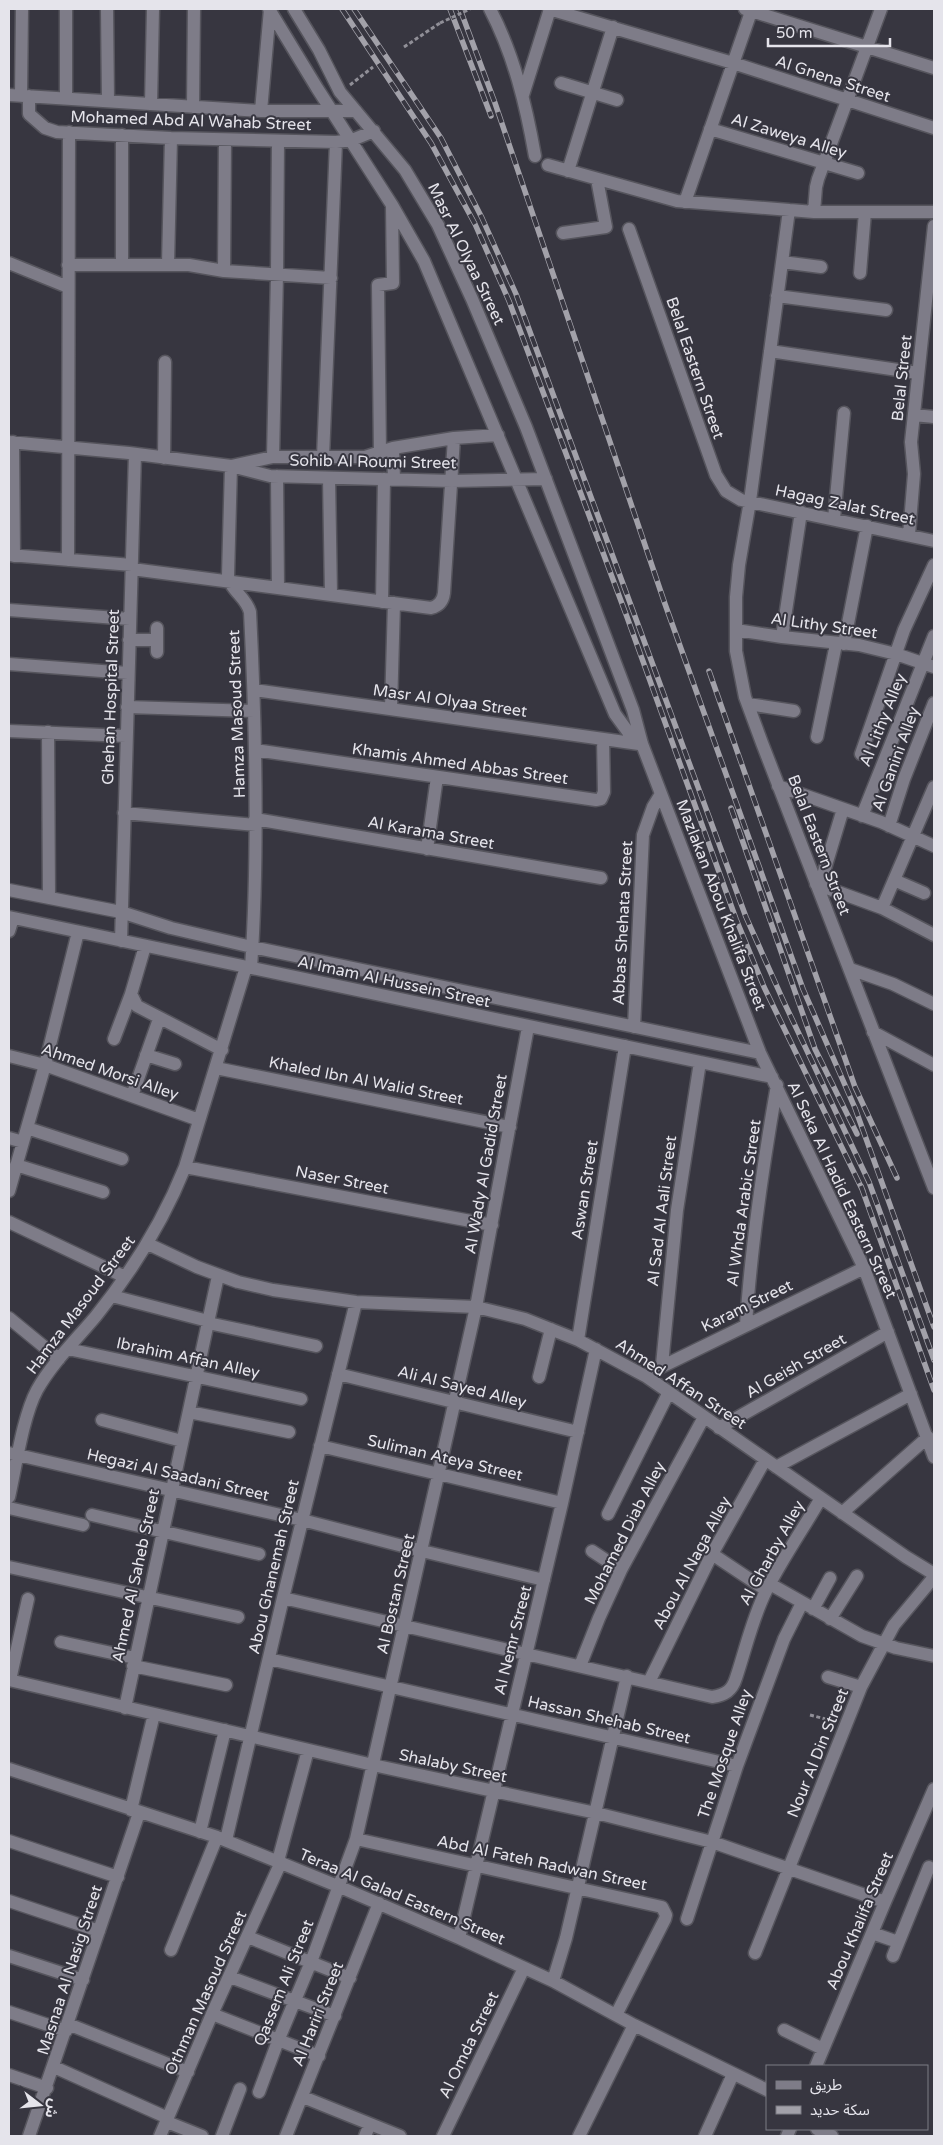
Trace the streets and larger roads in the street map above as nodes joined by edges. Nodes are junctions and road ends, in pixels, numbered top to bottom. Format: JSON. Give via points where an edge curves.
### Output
{"nodes":[{"id":1,"x":22,"y":9,"type":"edge"},
{"id":2,"x":66,"y":9,"type":"edge"},
{"id":3,"x":107,"y":9,"type":"edge"},
{"id":4,"x":153,"y":9,"type":"edge"},
{"id":5,"x":194,"y":9,"type":"edge"},
{"id":6,"x":270,"y":9,"type":"edge"},
{"id":7,"x":294,"y":9,"type":"edge"},
{"id":8,"x":490,"y":9,"type":"edge"},
{"id":9,"x":549,"y":9,"type":"edge"},
{"id":10,"x":750,"y":9,"type":"edge"},
{"id":11,"x":880,"y":9,"type":"edge"},
{"id":12,"x":579,"y":13,"type":"edge"},
{"id":13,"x":613,"y":27,"type":"junction"},
{"id":14,"x":867,"y":46,"type":"junction"},
{"id":15,"x":733,"y":63,"type":"junction"},
{"id":16,"x":934,"y":68,"type":"edge"},
{"id":17,"x":561,"y":83,"type":"dead end"},
{"id":18,"x":592,"y":93,"type":"junction"},
{"id":19,"x":522,"y":95,"type":"junction"},
{"id":20,"x":19,"y":96,"type":"edge"},
{"id":21,"x":66,"y":98,"type":"junction"},
{"id":22,"x":617,"y":100,"type":"dead end"},
{"id":23,"x":108,"y":101,"type":"junction"},
{"id":24,"x":848,"y":101,"type":"junction"},
{"id":25,"x":151,"y":104,"type":"junction"},
{"id":26,"x":193,"y":106,"type":"junction"},
{"id":27,"x":260,"y":111,"type":"junction"},
{"id":28,"x":356,"y":111,"type":"junction"},
{"id":29,"x":332,"y":112,"type":"junction"},
{"id":30,"x":934,"y":128,"type":"edge"},
{"id":31,"x":710,"y":129,"type":"junction"},
{"id":32,"x":374,"y":131,"type":"junction"},
{"id":33,"x":69,"y":132,"type":"junction"},
{"id":34,"x":122,"y":135,"type":"junction"},
{"id":35,"x":171,"y":138,"type":"junction"},
{"id":36,"x":225,"y":140,"type":"junction"},
{"id":37,"x":352,"y":140,"type":"junction"},
{"id":38,"x":278,"y":142,"type":"junction"},
{"id":39,"x":336,"y":142,"type":"junction"},
{"id":40,"x":535,"y":156,"type":"dead end"},
{"id":41,"x":825,"y":164,"type":"junction"},
{"id":42,"x":548,"y":165,"type":"dead end"},
{"id":43,"x":568,"y":171,"type":"junction"},
{"id":44,"x":858,"y":173,"type":"dead end"},
{"id":45,"x":597,"y":179,"type":"junction"},
{"id":46,"x":685,"y":202,"type":"junction"},
{"id":47,"x":392,"y":205,"type":"junction"},
{"id":48,"x":789,"y":210,"type":"junction"},
{"id":49,"x":814,"y":212,"type":"junction"},
{"id":50,"x":865,"y":212,"type":"junction"},
{"id":51,"x":934,"y":212,"type":"edge"},
{"id":52,"x":934,"y":226,"type":"edge"},
{"id":53,"x":629,"y":229,"type":"dead end"},
{"id":54,"x":563,"y":233,"type":"dead end"},
{"id":55,"x":782,"y":262,"type":"junction"},
{"id":56,"x":9,"y":263,"type":"edge"},
{"id":57,"x":122,"y":264,"type":"junction"},
{"id":58,"x":168,"y":264,"type":"junction"},
{"id":59,"x":68,"y":265,"type":"junction"},
{"id":60,"x":821,"y":267,"type":"dead end"},
{"id":61,"x":224,"y":271,"type":"junction"},
{"id":62,"x":860,"y":273,"type":"dead end"},
{"id":63,"x":277,"y":274,"type":"junction"},
{"id":64,"x":331,"y":278,"type":"junction"},
{"id":65,"x":68,"y":287,"type":"junction"},
{"id":66,"x":777,"y":296,"type":"junction"},
{"id":67,"x":886,"y":310,"type":"dead end"},
{"id":68,"x":929,"y":330,"type":"edge"},
{"id":69,"x":770,"y":351,"type":"junction"},
{"id":70,"x":165,"y":362,"type":"dead end"},
{"id":71,"x":918,"y":373,"type":"junction"},
{"id":72,"x":844,"y":413,"type":"dead end"},
{"id":73,"x":914,"y":415,"type":"junction"},
{"id":74,"x":934,"y":417,"type":"edge"},
{"id":75,"x":498,"y":435,"type":"junction"},
{"id":76,"x":454,"y":438,"type":"junction"},
{"id":77,"x":11,"y":442,"type":"edge"},
{"id":78,"x":69,"y":448,"type":"junction"},
{"id":79,"x":394,"y":448,"type":"junction"},
{"id":80,"x":380,"y":452,"type":"junction"},
{"id":81,"x":135,"y":454,"type":"junction"},
{"id":82,"x":273,"y":457,"type":"junction"},
{"id":83,"x":323,"y":457,"type":"junction"},
{"id":84,"x":164,"y":458,"type":"junction"},
{"id":85,"x":232,"y":466,"type":"junction"},
{"id":86,"x":277,"y":476,"type":"junction"},
{"id":87,"x":330,"y":478,"type":"junction"},
{"id":88,"x":389,"y":479,"type":"junction"},
{"id":89,"x":516,"y":479,"type":"junction"},
{"id":90,"x":546,"y":479,"type":"junction"},
{"id":91,"x":452,"y":481,"type":"junction"},
{"id":92,"x":750,"y":501,"type":"junction"},
{"id":93,"x":801,"y":512,"type":"junction"},
{"id":94,"x":834,"y":519,"type":"junction"},
{"id":95,"x":867,"y":526,"type":"junction"},
{"id":96,"x":909,"y":535,"type":"junction"},
{"id":97,"x":934,"y":541,"type":"edge"},
{"id":98,"x":12,"y":556,"type":"edge"},
{"id":99,"x":68,"y":560,"type":"junction"},
{"id":100,"x":934,"y":565,"type":"edge"},
{"id":101,"x":132,"y":567,"type":"junction"},
{"id":102,"x":230,"y":582,"type":"junction"},
{"id":103,"x":278,"y":588,"type":"junction"},
{"id":104,"x":331,"y":595,"type":"junction"},
{"id":105,"x":388,"y":603,"type":"junction"},
{"id":106,"x":9,"y":610,"type":"edge"},
{"id":107,"x":130,"y":619,"type":"junction"},
{"id":108,"x":736,"y":630,"type":"junction"},
{"id":109,"x":934,"y":636,"type":"edge"},
{"id":110,"x":782,"y":637,"type":"junction"},
{"id":111,"x":129,"y":640,"type":"junction"},
{"id":112,"x":157,"y":640,"type":"dead end"},
{"id":113,"x":840,"y":644,"type":"junction"},
{"id":114,"x":896,"y":654,"type":"junction"},
{"id":115,"x":9,"y":664,"type":"edge"},
{"id":116,"x":929,"y":665,"type":"edge"},
{"id":117,"x":128,"y":673,"type":"junction"},
{"id":118,"x":254,"y":690,"type":"junction"},
{"id":119,"x":934,"y":703,"type":"edge"},
{"id":120,"x":748,"y":704,"type":"junction"},
{"id":121,"x":127,"y":708,"type":"junction"},
{"id":122,"x":392,"y":708,"type":"junction"},
{"id":123,"x":254,"y":711,"type":"junction"},
{"id":124,"x":794,"y":711,"type":"dead end"},
{"id":125,"x":9,"y":731,"type":"edge"},
{"id":126,"x":48,"y":732,"type":"junction"},
{"id":127,"x":126,"y":736,"type":"junction"},
{"id":128,"x":817,"y":737,"type":"dead end"},
{"id":129,"x":604,"y":739,"type":"junction"},
{"id":130,"x":642,"y":744,"type":"junction"},
{"id":131,"x":255,"y":750,"type":"junction"},
{"id":132,"x":860,"y":754,"type":"dead end"},
{"id":133,"x":437,"y":777,"type":"junction"},
{"id":134,"x":778,"y":786,"type":"junction"},
{"id":135,"x":934,"y":787,"type":"edge"},
{"id":136,"x":661,"y":794,"type":"junction"},
{"id":137,"x":843,"y":808,"type":"junction"},
{"id":138,"x":124,"y":813,"type":"junction"},
{"id":139,"x":862,"y":816,"type":"junction"},
{"id":140,"x":255,"y":822,"type":"junction"},
{"id":141,"x":889,"y":826,"type":"junction"},
{"id":142,"x":912,"y":836,"type":"junction"},
{"id":143,"x":934,"y":846,"type":"edge"},
{"id":144,"x":427,"y":849,"type":"junction"},
{"id":145,"x":601,"y":878,"type":"dead end"},
{"id":146,"x":894,"y":880,"type":"junction"},
{"id":147,"x":818,"y":884,"type":"junction"},
{"id":148,"x":9,"y":890,"type":"edge"},
{"id":149,"x":924,"y":893,"type":"dead end"},
{"id":150,"x":49,"y":898,"type":"junction"},
{"id":151,"x":882,"y":908,"type":"junction"},
{"id":152,"x":121,"y":912,"type":"junction"},
{"id":153,"x":11,"y":917,"type":"edge"},
{"id":154,"x":9,"y":931,"type":"edge"},
{"id":155,"x":78,"y":932,"type":"junction"},
{"id":156,"x":934,"y":935,"type":"edge"},
{"id":157,"x":121,"y":941,"type":"junction"},
{"id":158,"x":144,"y":946,"type":"junction"},
{"id":159,"x":252,"y":947,"type":"junction"},
{"id":160,"x":249,"y":967,"type":"junction"},
{"id":161,"x":850,"y":969,"type":"junction"},
{"id":162,"x":131,"y":994,"type":"junction"},
{"id":163,"x":934,"y":1004,"type":"edge"},
{"id":164,"x":159,"y":1018,"type":"junction"},
{"id":165,"x":634,"y":1026,"type":"junction"},
{"id":166,"x":528,"y":1027,"type":"junction"},
{"id":167,"x":873,"y":1032,"type":"junction"},
{"id":168,"x":114,"y":1039,"type":"dead end"},
{"id":169,"x":625,"y":1046,"type":"junction"},
{"id":170,"x":222,"y":1050,"type":"junction"},
{"id":171,"x":760,"y":1053,"type":"junction"},
{"id":172,"x":9,"y":1056,"type":"edge"},
{"id":173,"x":146,"y":1056,"type":"junction"},
{"id":174,"x":700,"y":1062,"type":"junction"},
{"id":175,"x":174,"y":1064,"type":"dead end"},
{"id":176,"x":45,"y":1065,"type":"junction"},
{"id":177,"x":934,"y":1065,"type":"edge"},
{"id":178,"x":216,"y":1068,"type":"junction"},
{"id":179,"x":774,"y":1081,"type":"junction"},
{"id":180,"x":132,"y":1096,"type":"junction"},
{"id":181,"x":199,"y":1120,"type":"junction"},
{"id":182,"x":510,"y":1127,"type":"junction"},
{"id":183,"x":27,"y":1128,"type":"junction"},
{"id":184,"x":9,"y":1138,"type":"edge"},
{"id":185,"x":23,"y":1142,"type":"junction"},
{"id":186,"x":122,"y":1159,"type":"dead end"},
{"id":187,"x":16,"y":1165,"type":"junction"},
{"id":188,"x":185,"y":1167,"type":"junction"},
{"id":189,"x":934,"y":1188,"type":"edge"},
{"id":190,"x":9,"y":1191,"type":"edge"},
{"id":191,"x":103,"y":1192,"type":"dead end"},
{"id":192,"x":9,"y":1222,"type":"edge"},
{"id":193,"x":492,"y":1225,"type":"junction"},
{"id":194,"x":148,"y":1244,"type":"junction"},
{"id":195,"x":864,"y":1268,"type":"junction"},
{"id":196,"x":218,"y":1276,"type":"junction"},
{"id":197,"x":125,"y":1277,"type":"junction"},
{"id":198,"x":112,"y":1296,"type":"junction"},
{"id":199,"x":356,"y":1302,"type":"junction"},
{"id":200,"x":476,"y":1307,"type":"junction"},
{"id":201,"x":9,"y":1318,"type":"edge"},
{"id":202,"x":208,"y":1322,"type":"junction"},
{"id":203,"x":746,"y":1325,"type":"junction"},
{"id":204,"x":551,"y":1329,"type":"junction"},
{"id":205,"x":888,"y":1332,"type":"junction"},
{"id":206,"x":578,"y":1340,"type":"junction"},
{"id":207,"x":316,"y":1346,"type":"dead end"},
{"id":208,"x":68,"y":1349,"type":"junction"},
{"id":209,"x":596,"y":1349,"type":"junction"},
{"id":210,"x":59,"y":1359,"type":"junction"},
{"id":211,"x":662,"y":1366,"type":"junction"},
{"id":212,"x":338,"y":1374,"type":"junction"},
{"id":213,"x":196,"y":1377,"type":"junction"},
{"id":214,"x":539,"y":1377,"type":"dead end"},
{"id":215,"x":647,"y":1378,"type":"junction"},
{"id":216,"x":669,"y":1392,"type":"junction"},
{"id":217,"x":911,"y":1394,"type":"junction"},
{"id":218,"x":301,"y":1399,"type":"dead end"},
{"id":219,"x":456,"y":1401,"type":"junction"},
{"id":220,"x":189,"y":1412,"type":"junction"},
{"id":221,"x":704,"y":1417,"type":"junction"},
{"id":222,"x":102,"y":1420,"type":"dead end"},
{"id":223,"x":719,"y":1428,"type":"junction"},
{"id":224,"x":290,"y":1432,"type":"dead end"},
{"id":225,"x":578,"y":1432,"type":"junction"},
{"id":226,"x":928,"y":1437,"type":"junction"},
{"id":227,"x":182,"y":1441,"type":"junction"},
{"id":228,"x":320,"y":1446,"type":"junction"},
{"id":229,"x":14,"y":1454,"type":"edge"},
{"id":230,"x":934,"y":1457,"type":"edge"},
{"id":231,"x":771,"y":1463,"type":"junction"},
{"id":232,"x":440,"y":1474,"type":"junction"},
{"id":233,"x":172,"y":1490,"type":"junction"},
{"id":234,"x":9,"y":1496,"type":"edge"},
{"id":235,"x":821,"y":1498,"type":"junction"},
{"id":236,"x":562,"y":1503,"type":"junction"},
{"id":237,"x":9,"y":1508,"type":"edge"},
{"id":238,"x":842,"y":1513,"type":"junction"},
{"id":239,"x":608,"y":1514,"type":"dead end"},
{"id":240,"x":92,"y":1515,"type":"dead end"},
{"id":241,"x":302,"y":1520,"type":"junction"},
{"id":242,"x":82,"y":1525,"type":"dead end"},
{"id":243,"x":163,"y":1531,"type":"junction"},
{"id":244,"x":422,"y":1551,"type":"junction"},
{"id":245,"x":592,"y":1551,"type":"dead end"},
{"id":246,"x":258,"y":1554,"type":"dead end"},
{"id":247,"x":712,"y":1554,"type":"junction"},
{"id":248,"x":9,"y":1567,"type":"edge"},
{"id":249,"x":621,"y":1570,"type":"junction"},
{"id":250,"x":857,"y":1576,"type":"dead end"},
{"id":251,"x":934,"y":1576,"type":"edge"},
{"id":252,"x":830,"y":1578,"type":"dead end"},
{"id":253,"x":544,"y":1580,"type":"junction"},
{"id":254,"x":768,"y":1587,"type":"junction"},
{"id":255,"x":148,"y":1598,"type":"junction"},
{"id":256,"x":283,"y":1598,"type":"junction"},
{"id":257,"x":28,"y":1599,"type":"dead end"},
{"id":258,"x":808,"y":1606,"type":"junction"},
{"id":259,"x":238,"y":1617,"type":"dead end"},
{"id":260,"x":830,"y":1618,"type":"junction"},
{"id":261,"x":405,"y":1626,"type":"junction"},
{"id":262,"x":61,"y":1642,"type":"dead end"},
{"id":263,"x":882,"y":1644,"type":"junction"},
{"id":264,"x":526,"y":1654,"type":"junction"},
{"id":265,"x":934,"y":1656,"type":"edge"},
{"id":266,"x":269,"y":1659,"type":"junction"},
{"id":267,"x":134,"y":1662,"type":"junction"},
{"id":268,"x":580,"y":1666,"type":"junction"},
{"id":269,"x":627,"y":1676,"type":"junction"},
{"id":270,"x":828,"y":1677,"type":"dead end"},
{"id":271,"x":9,"y":1680,"type":"edge"},
{"id":272,"x":650,"y":1682,"type":"junction"},
{"id":273,"x":226,"y":1685,"type":"dead end"},
{"id":274,"x":392,"y":1686,"type":"junction"},
{"id":275,"x":861,"y":1687,"type":"junction"},
{"id":276,"x":124,"y":1708,"type":"junction"},
{"id":277,"x":154,"y":1714,"type":"junction"},
{"id":278,"x":512,"y":1714,"type":"junction"},
{"id":279,"x":225,"y":1730,"type":"junction"},
{"id":280,"x":251,"y":1736,"type":"junction"},
{"id":281,"x":613,"y":1738,"type":"junction"},
{"id":282,"x":308,"y":1750,"type":"junction"},
{"id":283,"x":373,"y":1765,"type":"junction"},
{"id":284,"x":737,"y":1766,"type":"junction"},
{"id":285,"x":9,"y":1769,"type":"edge"},
{"id":286,"x":934,"y":1789,"type":"edge"},
{"id":287,"x":493,"y":1792,"type":"junction"},
{"id":288,"x":135,"y":1812,"type":"junction"},
{"id":289,"x":596,"y":1813,"type":"junction"},
{"id":290,"x":200,"y":1832,"type":"junction"},
{"id":291,"x":222,"y":1839,"type":"junction"},
{"id":292,"x":356,"y":1839,"type":"junction"},
{"id":293,"x":9,"y":1841,"type":"edge"},
{"id":294,"x":712,"y":1842,"type":"junction"},
{"id":295,"x":280,"y":1862,"type":"junction"},
{"id":296,"x":476,"y":1866,"type":"junction"},
{"id":297,"x":929,"y":1867,"type":"dead end"},
{"id":298,"x":790,"y":1869,"type":"junction"},
{"id":299,"x":118,"y":1877,"type":"junction"},
{"id":300,"x":340,"y":1887,"type":"junction"},
{"id":301,"x":578,"y":1888,"type":"junction"},
{"id":302,"x":9,"y":1901,"type":"edge"},
{"id":303,"x":884,"y":1902,"type":"junction"},
{"id":304,"x":379,"y":1903,"type":"junction"},
{"id":305,"x":687,"y":1919,"type":"dead end"},
{"id":306,"x":99,"y":1931,"type":"junction"},
{"id":307,"x":872,"y":1933,"type":"junction"},
{"id":308,"x":248,"y":1938,"type":"junction"},
{"id":309,"x":459,"y":1938,"type":"junction"},
{"id":310,"x":898,"y":1942,"type":"junction"},
{"id":311,"x":171,"y":1950,"type":"dead end"},
{"id":312,"x":755,"y":1953,"type":"dead end"},
{"id":313,"x":9,"y":1956,"type":"edge"},
{"id":314,"x":893,"y":1956,"type":"dead end"},
{"id":315,"x":311,"y":1962,"type":"junction"},
{"id":316,"x":524,"y":1968,"type":"junction"},
{"id":317,"x":230,"y":1977,"type":"junction"},
{"id":318,"x":350,"y":1978,"type":"junction"},
{"id":319,"x":83,"y":1980,"type":"junction"},
{"id":320,"x":553,"y":1981,"type":"junction"},
{"id":321,"x":294,"y":2001,"type":"junction"},
{"id":322,"x":9,"y":2012,"type":"edge"},
{"id":323,"x":212,"y":2014,"type":"junction"},
{"id":324,"x":616,"y":2015,"type":"junction"},
{"id":325,"x":335,"y":2016,"type":"junction"},
{"id":326,"x":634,"y":2025,"type":"junction"},
{"id":327,"x":67,"y":2028,"type":"junction"},
{"id":328,"x":784,"y":2030,"type":"dead end"},
{"id":329,"x":278,"y":2041,"type":"junction"},
{"id":330,"x":824,"y":2049,"type":"junction"},
{"id":331,"x":319,"y":2056,"type":"junction"},
{"id":332,"x":816,"y":2065,"type":"edge"},
{"id":333,"x":54,"y":2067,"type":"junction"},
{"id":334,"x":188,"y":2072,"type":"junction"},
{"id":335,"x":733,"y":2074,"type":"junction"},
{"id":336,"x":9,"y":2075,"type":"edge"},
{"id":337,"x":47,"y":2088,"type":"junction"},
{"id":338,"x":240,"y":2089,"type":"dead end"},
{"id":339,"x":766,"y":2090,"type":"edge"},
{"id":340,"x":259,"y":2092,"type":"dead end"},
{"id":341,"x":303,"y":2097,"type":"junction"},
{"id":342,"x":167,"y":2120,"type":"junction"},
{"id":343,"x":370,"y":2124,"type":"junction"},
{"id":344,"x":820,"y":2130,"type":"edge"},
{"id":345,"x":31,"y":2136,"type":"edge"},
{"id":346,"x":160,"y":2136,"type":"edge"},
{"id":347,"x":202,"y":2136,"type":"edge"},
{"id":348,"x":222,"y":2136,"type":"edge"},
{"id":349,"x":286,"y":2136,"type":"edge"},
{"id":350,"x":365,"y":2136,"type":"edge"},
{"id":351,"x":400,"y":2136,"type":"edge"},
{"id":352,"x":443,"y":2136,"type":"edge"},
{"id":353,"x":579,"y":2136,"type":"edge"},
{"id":354,"x":705,"y":2136,"type":"edge"},
{"id":355,"x":832,"y":2136,"type":"edge"}],
"edges":[{"from":1,"to":20,"type":"street"},
{"from":2,"to":21,"type":"street"},
{"from":3,"to":23,"type":"street"},
{"from":4,"to":25,"type":"street"},
{"from":5,"to":26,"type":"street"},
{"from":6,"to":27,"type":"street"},
{"from":6,"to":29,"type":"street"},
{"from":7,"to":28,"type":"street","name":"Masr Al Olyaa Street","via":[[340,92]]},
{"from":8,"to":19,"type":"street","via":[[506,44]]},
{"from":9,"to":12,"type":"street","name":"Al Gnena Street"},
{"from":9,"to":19,"type":"street"},
{"from":10,"to":14,"type":"street"},
{"from":10,"to":15,"type":"street"},
{"from":11,"to":14,"type":"street"},
{"from":12,"to":13,"type":"street","name":"Al Gnena Street"},
{"from":13,"to":15,"type":"street","name":"Al Gnena Street"},
{"from":13,"to":18,"type":"street"},
{"from":14,"to":16,"type":"street"},
{"from":14,"to":24,"type":"street"},
{"from":15,"to":24,"type":"street","name":"Al Gnena Street"},
{"from":15,"to":31,"type":"street"},
{"from":17,"to":18,"type":"street"},
{"from":18,"to":22,"type":"street"},
{"from":18,"to":43,"type":"street"},
{"from":19,"to":40,"type":"street"},
{"from":20,"to":21,"type":"street","name":"Mohamed Abd Al Wahab Street"},
{"from":20,"to":33,"type":"street","name":"Mohamed Abd Al Wahab Street","via":[[36,122],[45,128]]},
{"from":21,"to":23,"type":"street","name":"Mohamed Abd Al Wahab Street"},
{"from":23,"to":25,"type":"street","name":"Mohamed Abd Al Wahab Street"},
{"from":24,"to":30,"type":"street","name":"Al Gnena Street"},
{"from":24,"to":41,"type":"street"},
{"from":25,"to":26,"type":"street","name":"Mohamed Abd Al Wahab Street"},
{"from":26,"to":27,"type":"street","name":"Mohamed Abd Al Wahab Street"},
{"from":27,"to":29,"type":"street","name":"Mohamed Abd Al Wahab Street"},
{"from":28,"to":29,"type":"street","name":"Mohamed Abd Al Wahab Street"},
{"from":28,"to":32,"type":"street","name":"Masr Al Olyaa Street"},
{"from":29,"to":37,"type":"street"},
{"from":31,"to":41,"type":"street","name":"Al Zaweya Alley"},
{"from":31,"to":46,"type":"street"},
{"from":32,"to":37,"type":"street","name":"Mohamed Abd Al Wahab Street"},
{"from":32,"to":90,"type":"street","name":"Masr Al Olyaa Street","via":[[405,170],[438,225]]},
{"from":33,"to":34,"type":"street","name":"Mohamed Abd Al Wahab Street"},
{"from":33,"to":59,"type":"street"},
{"from":34,"to":35,"type":"street","name":"Mohamed Abd Al Wahab Street"},
{"from":34,"to":57,"type":"street"},
{"from":35,"to":36,"type":"street","name":"Mohamed Abd Al Wahab Street"},
{"from":35,"to":58,"type":"street"},
{"from":36,"to":38,"type":"street","name":"Mohamed Abd Al Wahab Street"},
{"from":36,"to":61,"type":"street"},
{"from":37,"to":39,"type":"street","name":"Mohamed Abd Al Wahab Street"},
{"from":37,"to":47,"type":"street"},
{"from":38,"to":39,"type":"street","name":"Mohamed Abd Al Wahab Street"},
{"from":38,"to":63,"type":"street"},
{"from":39,"to":64,"type":"street"},
{"from":41,"to":44,"type":"street","name":"Al Zaweya Alley"},
{"from":41,"to":49,"type":"street","via":[[816,187]]},
{"from":42,"to":43,"type":"street"},
{"from":43,"to":45,"type":"street"},
{"from":45,"to":46,"type":"street"},
{"from":45,"to":54,"type":"street","via":[[606,227]]},
{"from":46,"to":48,"type":"street"},
{"from":47,"to":75,"type":"street","via":[[428,269]]},
{"from":47,"to":80,"type":"street","via":[[393,283],[378,285]]},
{"from":48,"to":49,"type":"street"},
{"from":48,"to":55,"type":"street","name":"Belal Eastern Street"},
{"from":49,"to":50,"type":"street"},
{"from":50,"to":51,"type":"street"},
{"from":50,"to":62,"type":"street"},
{"from":52,"to":68,"type":"street","name":"Belal Street"},
{"from":53,"to":92,"type":"street","name":"Belal Eastern Street","via":[[716,475],[732,496]]},
{"from":55,"to":60,"type":"street"},
{"from":55,"to":66,"type":"street","name":"Belal Eastern Street"},
{"from":56,"to":65,"type":"street"},
{"from":57,"to":58,"type":"street"},
{"from":57,"to":59,"type":"street"},
{"from":58,"to":61,"type":"street"},
{"from":59,"to":65,"type":"street"},
{"from":61,"to":63,"type":"street"},
{"from":63,"to":64,"type":"street"},
{"from":63,"to":82,"type":"street"},
{"from":64,"to":83,"type":"street"},
{"from":65,"to":78,"type":"street"},
{"from":66,"to":67,"type":"street"},
{"from":66,"to":69,"type":"street","name":"Belal Eastern Street"},
{"from":68,"to":71,"type":"street","name":"Belal Street"},
{"from":69,"to":71,"type":"street"},
{"from":69,"to":92,"type":"street","name":"Belal Eastern Street"},
{"from":70,"to":84,"type":"street"},
{"from":71,"to":73,"type":"street","name":"Belal Street"},
{"from":72,"to":94,"type":"street"},
{"from":73,"to":74,"type":"street"},
{"from":73,"to":96,"type":"street","name":"Belal Street"},
{"from":75,"to":76,"type":"street","name":"Sohib Al Roumi Street"},
{"from":75,"to":89,"type":"street"},
{"from":76,"to":79,"type":"street","name":"Sohib Al Roumi Street"},
{"from":76,"to":91,"type":"street"},
{"from":77,"to":78,"type":"street","name":"Sohib Al Roumi Street"},
{"from":77,"to":98,"type":"street"},
{"from":78,"to":81,"type":"street","name":"Sohib Al Roumi Street"},
{"from":78,"to":99,"type":"street"},
{"from":79,"to":80,"type":"street","name":"Sohib Al Roumi Street"},
{"from":79,"to":88,"type":"street"},
{"from":80,"to":83,"type":"street","name":"Sohib Al Roumi Street","via":[[365,457]]},
{"from":81,"to":84,"type":"street","name":"Sohib Al Roumi Street"},
{"from":81,"to":101,"type":"street","name":"Ghehan Hospital Street"},
{"from":82,"to":83,"type":"street","name":"Sohib Al Roumi Street"},
{"from":82,"to":85,"type":"street","name":"Sohib Al Roumi Street"},
{"from":84,"to":85,"type":"street","name":"Sohib Al Roumi Street"},
{"from":85,"to":86,"type":"street","name":"Sohib Al Roumi Street","via":[[255,474]]},
{"from":85,"to":102,"type":"street"},
{"from":86,"to":87,"type":"street","name":"Sohib Al Roumi Street"},
{"from":86,"to":103,"type":"street"},
{"from":87,"to":88,"type":"street","name":"Sohib Al Roumi Street"},
{"from":87,"to":104,"type":"street"},
{"from":88,"to":91,"type":"street","name":"Sohib Al Roumi Street"},
{"from":88,"to":105,"type":"street"},
{"from":89,"to":90,"type":"street","name":"Sohib Al Roumi Street"},
{"from":89,"to":91,"type":"street","name":"Sohib Al Roumi Street"},
{"from":89,"to":130,"type":"street","name":"Mazlakan Abou Khalifa Street","via":[[615,714],[630,736]]},
{"from":90,"to":130,"type":"street","name":"Mazlakan Abou Khalifa Street","via":[[633,710]]},
{"from":91,"to":105,"type":"street","via":[[442,601],[431,608]]},
{"from":92,"to":93,"type":"street","name":"Hagag Zalat Street"},
{"from":92,"to":108,"type":"street","name":"Belal Eastern Street","via":[[739,565]]},
{"from":93,"to":94,"type":"street","name":"Hagag Zalat Street"},
{"from":93,"to":110,"type":"street"},
{"from":94,"to":95,"type":"street","name":"Hagag Zalat Street"},
{"from":95,"to":96,"type":"street","name":"Hagag Zalat Street"},
{"from":95,"to":113,"type":"street"},
{"from":96,"to":97,"type":"street","name":"Hagag Zalat Street"},
{"from":98,"to":99,"type":"street"},
{"from":99,"to":101,"type":"street"},
{"from":100,"to":114,"type":"street"},
{"from":101,"to":102,"type":"street"},
{"from":101,"to":107,"type":"street","name":"Ghehan Hospital Street"},
{"from":102,"to":103,"type":"street"},
{"from":102,"to":118,"type":"street","name":"Hamza Masoud Street","via":[[250,612]]},
{"from":103,"to":104,"type":"street"},
{"from":104,"to":105,"type":"street"},
{"from":105,"to":122,"type":"street"},
{"from":106,"to":107,"type":"street"},
{"from":107,"to":111,"type":"street","name":"Ghehan Hospital Street"},
{"from":108,"to":110,"type":"street","name":"Al Lithy Street"},
{"from":108,"to":120,"type":"street","name":"Belal Eastern Street","via":[[736,651]]},
{"from":109,"to":116,"type":"street","name":"Al Lithy Alley"},
{"from":110,"to":113,"type":"street","name":"Al Lithy Street"},
{"from":111,"to":112,"type":"street"},
{"from":111,"to":117,"type":"street","name":"Ghehan Hospital Street"},
{"from":113,"to":114,"type":"street","name":"Al Lithy Street"},
{"from":113,"to":128,"type":"street"},
{"from":114,"to":116,"type":"street","name":"Al Lithy Street"},
{"from":114,"to":132,"type":"street"},
{"from":115,"to":117,"type":"street"},
{"from":116,"to":139,"type":"street","name":"Al Lithy Alley"},
{"from":117,"to":121,"type":"street","name":"Ghehan Hospital Street"},
{"from":118,"to":122,"type":"street","name":"Masr Al Olyaa Street"},
{"from":118,"to":123,"type":"street","name":"Hamza Masoud Street"},
{"from":119,"to":141,"type":"street","name":"Al Ganini Alley"},
{"from":120,"to":124,"type":"street"},
{"from":120,"to":134,"type":"street","name":"Belal Eastern Street"},
{"from":121,"to":123,"type":"street"},
{"from":121,"to":127,"type":"street","name":"Ghehan Hospital Street"},
{"from":122,"to":129,"type":"street","name":"Masr Al Olyaa Street"},
{"from":123,"to":131,"type":"street","name":"Hamza Masoud Street"},
{"from":125,"to":126,"type":"street"},
{"from":126,"to":127,"type":"street"},
{"from":126,"to":150,"type":"street"},
{"from":127,"to":138,"type":"street","name":"Ghehan Hospital Street"},
{"from":129,"to":130,"type":"street","name":"Masr Al Olyaa Street"},
{"from":129,"to":133,"type":"street","name":"Khamis Ahmed Abbas Street","via":[[604,792],[601,799]]},
{"from":130,"to":136,"type":"street","name":"Mazlakan Abou Khalifa Street"},
{"from":131,"to":133,"type":"street","name":"Khamis Ahmed Abbas Street"},
{"from":131,"to":140,"type":"street","name":"Hamza Masoud Street"},
{"from":133,"to":144,"type":"street"},
{"from":134,"to":137,"type":"street"},
{"from":134,"to":147,"type":"street","name":"Belal Eastern Street"},
{"from":135,"to":142,"type":"street"},
{"from":136,"to":165,"type":"street","name":"Abbas Shehata Street","via":[[647,821],[642,842]]},
{"from":136,"to":171,"type":"street","name":"Mazlakan Abou Khalifa Street"},
{"from":137,"to":139,"type":"street"},
{"from":137,"to":147,"type":"street"},
{"from":138,"to":140,"type":"street","name":"Al Karama Street"},
{"from":138,"to":152,"type":"street","name":"Ghehan Hospital Street"},
{"from":139,"to":141,"type":"street"},
{"from":140,"to":144,"type":"street","name":"Al Karama Street"},
{"from":140,"to":159,"type":"street","name":"Hamza Masoud Street"},
{"from":141,"to":142,"type":"street"},
{"from":142,"to":143,"type":"street"},
{"from":142,"to":146,"type":"street"},
{"from":144,"to":145,"type":"street","name":"Al Karama Street"},
{"from":146,"to":149,"type":"street"},
{"from":146,"to":151,"type":"street"},
{"from":147,"to":151,"type":"street"},
{"from":147,"to":161,"type":"street","name":"Belal Eastern Street"},
{"from":148,"to":150,"type":"street","name":"Al Imam Al Hussein Street"},
{"from":150,"to":152,"type":"street","name":"Al Imam Al Hussein Street"},
{"from":151,"to":156,"type":"street"},
{"from":152,"to":157,"type":"street","name":"Ghehan Hospital Street"},
{"from":152,"to":159,"type":"street","name":"Al Imam Al Hussein Street"},
{"from":153,"to":154,"type":"street"},
{"from":153,"to":155,"type":"street","name":"Al Imam Al Hussein Street"},
{"from":155,"to":157,"type":"street","name":"Al Imam Al Hussein Street"},
{"from":155,"to":176,"type":"street"},
{"from":157,"to":158,"type":"street","name":"Al Imam Al Hussein Street"},
{"from":158,"to":160,"type":"street","name":"Al Imam Al Hussein Street"},
{"from":158,"to":162,"type":"street"},
{"from":159,"to":160,"type":"street","name":"Hamza Masoud Street"},
{"from":159,"to":165,"type":"street","name":"Al Imam Al Hussein Street"},
{"from":160,"to":166,"type":"street","name":"Al Imam Al Hussein Street"},
{"from":160,"to":170,"type":"street","name":"Hamza Masoud Street"},
{"from":161,"to":163,"type":"street","via":[[893,984]]},
{"from":161,"to":167,"type":"street","name":"Belal Eastern Street"},
{"from":162,"to":164,"type":"street","via":[[137,1006]]},
{"from":162,"to":168,"type":"street"},
{"from":164,"to":170,"type":"street"},
{"from":164,"to":173,"type":"street"},
{"from":165,"to":171,"type":"street","name":"Al Imam Al Hussein Street"},
{"from":166,"to":169,"type":"street","name":"Al Imam Al Hussein Street"},
{"from":166,"to":182,"type":"street","name":"Al Wady Al Gadid Street"},
{"from":167,"to":177,"type":"street"},
{"from":167,"to":189,"type":"street","name":"Belal Eastern Street"},
{"from":169,"to":174,"type":"street","name":"Al Imam Al Hussein Street"},
{"from":169,"to":206,"type":"street","name":"Aswan Street"},
{"from":170,"to":178,"type":"street","name":"Hamza Masoud Street"},
{"from":171,"to":179,"type":"street","name":"Mazlakan Abou Khalifa Street"},
{"from":172,"to":176,"type":"street","name":"Ahmed Morsi Alley"},
{"from":173,"to":175,"type":"street"},
{"from":173,"to":180,"type":"street"},
{"from":174,"to":179,"type":"street","name":"Al Imam Al Hussein Street"},
{"from":174,"to":211,"type":"street","name":"Al Sad Al Aali Street","via":[[677,1210]]},
{"from":176,"to":180,"type":"street","name":"Ahmed Morsi Alley"},
{"from":176,"to":183,"type":"street"},
{"from":178,"to":181,"type":"street","name":"Hamza Masoud Street"},
{"from":178,"to":182,"type":"street","name":"Khaled Ibn Al Walid Street"},
{"from":179,"to":195,"type":"street","name":"Al Seka Al Hadid Eastern Street"},
{"from":179,"to":203,"type":"street","name":"Al Whda Arabic Street","via":[[754,1233]]},
{"from":180,"to":181,"type":"street","name":"Ahmed Morsi Alley"},
{"from":181,"to":188,"type":"street","name":"Hamza Masoud Street"},
{"from":182,"to":193,"type":"street","name":"Al Wady Al Gadid Street"},
{"from":183,"to":185,"type":"street"},
{"from":183,"to":186,"type":"street"},
{"from":184,"to":185,"type":"street"},
{"from":185,"to":187,"type":"street"},
{"from":187,"to":190,"type":"street"},
{"from":187,"to":191,"type":"street"},
{"from":188,"to":193,"type":"street","name":"Naser Street"},
{"from":188,"to":194,"type":"street","name":"Hamza Masoud Street","via":[[175,1194]]},
{"from":192,"to":197,"type":"street"},
{"from":193,"to":200,"type":"street","name":"Al Wady Al Gadid Street"},
{"from":194,"to":196,"type":"street","name":"Ahmed Affan Street"},
{"from":194,"to":197,"type":"street","name":"Hamza Masoud Street"},
{"from":195,"to":203,"type":"street","name":"Karam Street"},
{"from":195,"to":205,"type":"street","name":"Al Seka Al Hadid Eastern Street"},
{"from":196,"to":199,"type":"street","name":"Ahmed Affan Street","via":[[273,1290]]},
{"from":196,"to":202,"type":"street","name":"Ahmed Al Saheb Street"},
{"from":197,"to":198,"type":"street","name":"Hamza Masoud Street"},
{"from":198,"to":202,"type":"street"},
{"from":198,"to":208,"type":"street","name":"Hamza Masoud Street"},
{"from":199,"to":200,"type":"street","name":"Ahmed Affan Street"},
{"from":199,"to":212,"type":"street","name":"Abou Ghanemah Street"},
{"from":200,"to":204,"type":"street","name":"Ahmed Affan Street","via":[[502,1312]]},
{"from":200,"to":219,"type":"street","name":"Al Bostan Street"},
{"from":201,"to":210,"type":"street"},
{"from":202,"to":207,"type":"street"},
{"from":202,"to":213,"type":"street","name":"Ahmed Al Saheb Street"},
{"from":203,"to":211,"type":"street","name":"Karam Street"},
{"from":204,"to":206,"type":"street","name":"Ahmed Affan Street"},
{"from":204,"to":214,"type":"street"},
{"from":205,"to":217,"type":"street","name":"Al Seka Al Hadid Eastern Street"},
{"from":205,"to":223,"type":"street","name":"Al Geish Street"},
{"from":206,"to":209,"type":"street","name":"Ahmed Affan Street"},
{"from":208,"to":210,"type":"street","name":"Hamza Masoud Street"},
{"from":208,"to":213,"type":"street","name":"Ibrahim Affan Alley"},
{"from":209,"to":215,"type":"street","name":"Ahmed Affan Street"},
{"from":209,"to":225,"type":"street","name":"Al Nemr Street"},
{"from":210,"to":229,"type":"street","name":"Hamza Masoud Street","via":[[36,1393]]},
{"from":211,"to":215,"type":"street","name":"Karam Street"},
{"from":212,"to":219,"type":"street","name":"Ali Al Sayed Alley"},
{"from":212,"to":228,"type":"street","name":"Abou Ghanemah Street"},
{"from":213,"to":218,"type":"street","name":"Ibrahim Affan Alley"},
{"from":213,"to":220,"type":"street","name":"Ahmed Al Saheb Street"},
{"from":215,"to":216,"type":"street","name":"Ahmed Affan Street"},
{"from":216,"to":221,"type":"street","name":"Ahmed Affan Street"},
{"from":216,"to":239,"type":"street"},
{"from":217,"to":226,"type":"street","name":"Al Seka Al Hadid Eastern Street"},
{"from":217,"to":231,"type":"street"},
{"from":219,"to":225,"type":"street","name":"Ali Al Sayed Alley"},
{"from":219,"to":232,"type":"street","name":"Al Bostan Street"},
{"from":220,"to":224,"type":"street"},
{"from":220,"to":227,"type":"street","name":"Ahmed Al Saheb Street"},
{"from":221,"to":223,"type":"street","name":"Ahmed Affan Street"},
{"from":221,"to":249,"type":"street","name":"Mohamed Diab Alley"},
{"from":222,"to":227,"type":"street"},
{"from":223,"to":231,"type":"street","name":"Ahmed Affan Street"},
{"from":225,"to":236,"type":"street","name":"Al Nemr Street"},
{"from":226,"to":230,"type":"street","name":"Al Seka Al Hadid Eastern Street"},
{"from":226,"to":238,"type":"street"},
{"from":227,"to":233,"type":"street","name":"Ahmed Al Saheb Street"},
{"from":228,"to":232,"type":"street","name":"Suliman Ateya Street"},
{"from":228,"to":241,"type":"street","name":"Abou Ghanemah Street"},
{"from":229,"to":233,"type":"street","name":"Hegazi Al Saadani Street"},
{"from":229,"to":234,"type":"street","name":"Hamza Masoud Street"},
{"from":231,"to":235,"type":"street","name":"Ahmed Affan Street"},
{"from":231,"to":247,"type":"street","name":"Abou Al Naga Alley"},
{"from":232,"to":236,"type":"street","name":"Suliman Ateya Street"},
{"from":232,"to":244,"type":"street","name":"Al Bostan Street"},
{"from":233,"to":241,"type":"street","name":"Hegazi Al Saadani Street"},
{"from":233,"to":243,"type":"street","name":"Ahmed Al Saheb Street"},
{"from":235,"to":238,"type":"street","name":"Ahmed Affan Street"},
{"from":235,"to":254,"type":"street","name":"Al Gharby Alley"},
{"from":236,"to":253,"type":"street","name":"Al Nemr Street"},
{"from":237,"to":242,"type":"street"},
{"from":238,"to":251,"type":"street","name":"Ahmed Affan Street"},
{"from":240,"to":243,"type":"street"},
{"from":241,"to":244,"type":"street","name":"Hegazi Al Saadani Street"},
{"from":241,"to":256,"type":"street","name":"Abou Ghanemah Street"},
{"from":243,"to":246,"type":"street"},
{"from":243,"to":255,"type":"street","name":"Ahmed Al Saheb Street"},
{"from":244,"to":253,"type":"street","name":"Hegazi Al Saadani Street"},
{"from":244,"to":261,"type":"street","name":"Al Bostan Street"},
{"from":245,"to":249,"type":"street"},
{"from":247,"to":254,"type":"street"},
{"from":247,"to":272,"type":"street","name":"Abou Al Naga Alley"},
{"from":248,"to":255,"type":"street"},
{"from":249,"to":268,"type":"street","name":"Mohamed Diab Alley"},
{"from":250,"to":260,"type":"street"},
{"from":251,"to":263,"type":"street","name":"Nour Al Din Street"},
{"from":252,"to":258,"type":"street","name":"The Mosque Alley"},
{"from":253,"to":264,"type":"street","name":"Al Nemr Street"},
{"from":254,"to":258,"type":"street"},
{"from":254,"to":272,"type":"street","name":"Al Gharby Alley","via":[[751,1627],[732,1689],[723,1696],[712,1697]]},
{"from":255,"to":259,"type":"street"},
{"from":255,"to":267,"type":"street","name":"Ahmed Al Saheb Street"},
{"from":256,"to":261,"type":"street"},
{"from":256,"to":266,"type":"street","name":"Abou Ghanemah Street"},
{"from":257,"to":271,"type":"street"},
{"from":258,"to":260,"type":"street"},
{"from":258,"to":284,"type":"street","name":"The Mosque Alley","via":[[784,1640]]},
{"from":260,"to":263,"type":"street"},
{"from":261,"to":264,"type":"street"},
{"from":261,"to":274,"type":"street","name":"Al Bostan Street"},
{"from":262,"to":267,"type":"street"},
{"from":263,"to":265,"type":"street"},
{"from":263,"to":275,"type":"street","name":"Nour Al Din Street"},
{"from":264,"to":268,"type":"street"},
{"from":264,"to":278,"type":"street","name":"Al Nemr Street"},
{"from":266,"to":274,"type":"street","name":"Hassan Shehab Street"},
{"from":266,"to":280,"type":"street","name":"Abou Ghanemah Street"},
{"from":267,"to":273,"type":"street"},
{"from":267,"to":276,"type":"street","name":"Ahmed Al Saheb Street"},
{"from":268,"to":269,"type":"street"},
{"from":269,"to":272,"type":"street"},
{"from":269,"to":281,"type":"street"},
{"from":270,"to":275,"type":"street"},
{"from":271,"to":276,"type":"street","name":"Shalaby Street"},
{"from":274,"to":278,"type":"street","name":"Hassan Shehab Street"},
{"from":274,"to":283,"type":"street","name":"Al Bostan Street"},
{"from":275,"to":298,"type":"street","name":"Nour Al Din Street"},
{"from":276,"to":277,"type":"street","name":"Shalaby Street"},
{"from":277,"to":279,"type":"street","name":"Shalaby Street"},
{"from":277,"to":288,"type":"street","name":"Masnaa Al Nasig Street"},
{"from":278,"to":281,"type":"street","name":"Hassan Shehab Street"},
{"from":278,"to":287,"type":"street","name":"Al Nemr Street"},
{"from":279,"to":280,"type":"street","name":"Shalaby Street"},
{"from":279,"to":290,"type":"street"},
{"from":280,"to":282,"type":"street","name":"Shalaby Street"},
{"from":280,"to":291,"type":"street","name":"Abou Ghanemah Street"},
{"from":281,"to":284,"type":"street","name":"Hassan Shehab Street"},
{"from":281,"to":289,"type":"street"},
{"from":282,"to":283,"type":"street","name":"Shalaby Street"},
{"from":282,"to":295,"type":"street","name":"Othman Masoud Street"},
{"from":283,"to":287,"type":"street","name":"Shalaby Street"},
{"from":283,"to":292,"type":"street","name":"Al Bostan Street"},
{"from":284,"to":294,"type":"street","name":"The Mosque Alley"},
{"from":285,"to":288,"type":"street","name":"Teraa Al Galad Eastern Street"},
{"from":286,"to":303,"type":"street","name":"Abou Khalifa Street"},
{"from":287,"to":289,"type":"street","name":"Shalaby Street"},
{"from":287,"to":296,"type":"street","name":"Al Nemr Street"},
{"from":288,"to":290,"type":"street","name":"Teraa Al Galad Eastern Street"},
{"from":288,"to":299,"type":"street","name":"Masnaa Al Nasig Street"},
{"from":289,"to":294,"type":"street","name":"Shalaby Street"},
{"from":289,"to":301,"type":"street"},
{"from":290,"to":291,"type":"street","name":"Teraa Al Galad Eastern Street"},
{"from":291,"to":295,"type":"street","name":"Teraa Al Galad Eastern Street"},
{"from":291,"to":311,"type":"street","name":"Abou Ghanemah Street"},
{"from":292,"to":296,"type":"street","name":"Abd Al Fateh Radwan Street"},
{"from":292,"to":300,"type":"street","name":"Al Bostan Street"},
{"from":293,"to":299,"type":"street"},
{"from":294,"to":298,"type":"street","name":"Shalaby Street"},
{"from":294,"to":305,"type":"street","name":"The Mosque Alley"},
{"from":295,"to":300,"type":"street","name":"Teraa Al Galad Eastern Street"},
{"from":295,"to":308,"type":"street","name":"Othman Masoud Street"},
{"from":296,"to":301,"type":"street","name":"Abd Al Fateh Radwan Street"},
{"from":296,"to":309,"type":"street","name":"Al Nemr Street"},
{"from":297,"to":310,"type":"street"},
{"from":298,"to":303,"type":"street","name":"Shalaby Street"},
{"from":298,"to":312,"type":"street","name":"Nour Al Din Street"},
{"from":299,"to":306,"type":"street","name":"Masnaa Al Nasig Street"},
{"from":300,"to":304,"type":"street","name":"Teraa Al Galad Eastern Street"},
{"from":300,"to":315,"type":"street","name":"Qassem Ali Street"},
{"from":301,"to":320,"type":"street"},
{"from":301,"to":324,"type":"street","name":"Abd Al Fateh Radwan Street","via":[[658,1905],[664,1910],[665,1919]]},
{"from":302,"to":306,"type":"street"},
{"from":303,"to":307,"type":"street","name":"Abou Khalifa Street"},
{"from":304,"to":309,"type":"street","name":"Teraa Al Galad Eastern Street"},
{"from":304,"to":318,"type":"street","name":"Al Hariri Street"},
{"from":306,"to":319,"type":"street","name":"Masnaa Al Nasig Street"},
{"from":307,"to":310,"type":"street"},
{"from":307,"to":330,"type":"street","name":"Abou Khalifa Street"},
{"from":308,"to":315,"type":"street"},
{"from":308,"to":317,"type":"street","name":"Othman Masoud Street"},
{"from":309,"to":316,"type":"street","name":"Teraa Al Galad Eastern Street"},
{"from":310,"to":314,"type":"street"},
{"from":313,"to":319,"type":"street"},
{"from":315,"to":318,"type":"street"},
{"from":315,"to":321,"type":"street","name":"Qassem Ali Street"},
{"from":316,"to":320,"type":"street","name":"Teraa Al Galad Eastern Street"},
{"from":316,"to":352,"type":"street","name":"Al Omda Street"},
{"from":317,"to":321,"type":"street"},
{"from":317,"to":323,"type":"street","name":"Othman Masoud Street"},
{"from":318,"to":325,"type":"street","name":"Al Hariri Street"},
{"from":319,"to":327,"type":"street","name":"Masnaa Al Nasig Street"},
{"from":320,"to":324,"type":"street","name":"Teraa Al Galad Eastern Street"},
{"from":321,"to":325,"type":"street"},
{"from":321,"to":329,"type":"street","name":"Qassem Ali Street"},
{"from":322,"to":327,"type":"street"},
{"from":323,"to":329,"type":"street"},
{"from":323,"to":334,"type":"street","name":"Othman Masoud Street"},
{"from":324,"to":326,"type":"street","name":"Teraa Al Galad Eastern Street"},
{"from":325,"to":331,"type":"street","name":"Al Hariri Street"},
{"from":326,"to":335,"type":"street","name":"Teraa Al Galad Eastern Street"},
{"from":326,"to":353,"type":"street"},
{"from":327,"to":333,"type":"street","name":"Masnaa Al Nasig Street"},
{"from":327,"to":334,"type":"street"},
{"from":328,"to":330,"type":"street"},
{"from":329,"to":331,"type":"street"},
{"from":329,"to":340,"type":"street","name":"Qassem Ali Street"},
{"from":330,"to":332,"type":"street","name":"Abou Khalifa Street"},
{"from":331,"to":341,"type":"street","name":"Al Hariri Street"},
{"from":333,"to":337,"type":"street","name":"Masnaa Al Nasig Street"},
{"from":333,"to":342,"type":"street"},
{"from":334,"to":342,"type":"street","name":"Othman Masoud Street"},
{"from":335,"to":339,"type":"street","name":"Teraa Al Galad Eastern Street"},
{"from":335,"to":354,"type":"street"},
{"from":336,"to":337,"type":"street"},
{"from":337,"to":345,"type":"street","name":"Masnaa Al Nasig Street"},
{"from":338,"to":348,"type":"street"},
{"from":341,"to":343,"type":"street"},
{"from":341,"to":349,"type":"street","name":"Al Hariri Street"},
{"from":342,"to":346,"type":"street","name":"Othman Masoud Street"},
{"from":342,"to":347,"type":"street"},
{"from":343,"to":350,"type":"street"},
{"from":343,"to":351,"type":"street"},
{"from":344,"to":355,"type":"street"}]}
